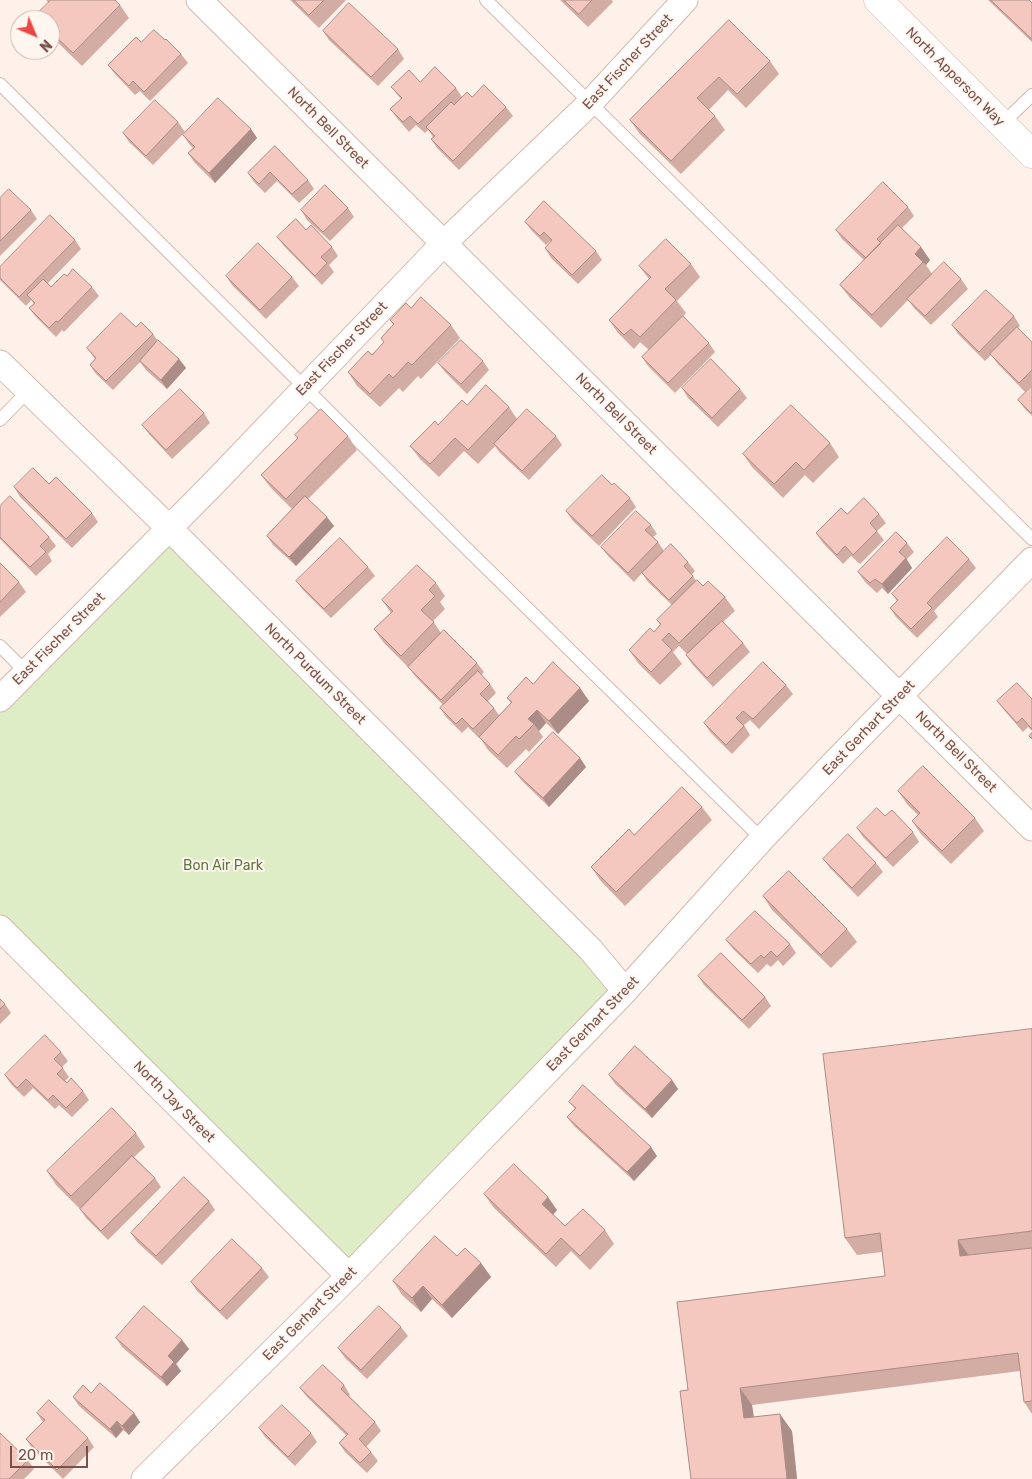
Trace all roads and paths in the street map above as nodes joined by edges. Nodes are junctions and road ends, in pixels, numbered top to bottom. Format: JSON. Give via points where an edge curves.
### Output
{"nodes":[{"id":1,"x":200,"y":0,"type":"edge"},
{"id":2,"x":486,"y":0,"type":"edge"},
{"id":3,"x":685,"y":0,"type":"edge"},
{"id":4,"x":878,"y":0,"type":"edge"},
{"id":5,"x":0,"y":84,"type":"edge"},
{"id":6,"x":1032,"y":95,"type":"edge"},
{"id":7,"x":590,"y":103,"type":"junction"},
{"id":8,"x":1002,"y":124,"type":"junction"},
{"id":9,"x":1032,"y":154,"type":"edge"},
{"id":10,"x":444,"y":243,"type":"junction"},
{"id":11,"x":0,"y":363,"type":"edge"},
{"id":12,"x":305,"y":386,"type":"junction"},
{"id":13,"x":28,"y":391,"type":"junction"},
{"id":14,"x":0,"y":420,"type":"edge"},
{"id":15,"x":169,"y":528,"type":"junction"},
{"id":16,"x":1032,"y":539,"type":"edge"},
{"id":17,"x":1032,"y":560,"type":"edge"},
{"id":18,"x":0,"y":646,"type":"edge"},
{"id":19,"x":26,"y":672,"type":"junction"},
{"id":20,"x":900,"y":696,"type":"junction"},
{"id":21,"x":0,"y":699,"type":"edge"},
{"id":22,"x":1032,"y":828,"type":"edge"},
{"id":23,"x":762,"y":839,"type":"junction"},
{"id":24,"x":0,"y":928,"type":"edge"},
{"id":25,"x":625,"y":990,"type":"junction"},
{"id":26,"x":349,"y":1276,"type":"junction"},
{"id":27,"x":144,"y":1479,"type":"edge"}],
"edges":[{"from":1,"to":10,"type":"street","name":"North Bell Street"},
{"from":2,"to":7,"type":"lane"},
{"from":3,"to":7,"type":"street","name":"East Fischer Street"},
{"from":4,"to":8,"type":"main road","name":"North Apperson Way"},
{"from":5,"to":12,"type":"lane"},
{"from":6,"to":8,"type":"lane"},
{"from":7,"to":10,"type":"street","name":"East Fischer Street"},
{"from":7,"to":16,"type":"lane"},
{"from":8,"to":9,"type":"main road","name":"North Apperson Way"},
{"from":10,"to":12,"type":"street","name":"East Fischer Street"},
{"from":10,"to":20,"type":"street","name":"North Bell Street"},
{"from":11,"to":13,"type":"street","name":"North Purdum Street"},
{"from":12,"to":15,"type":"street","name":"East Fischer Street"},
{"from":12,"to":23,"type":"lane"},
{"from":13,"to":14,"type":"lane"},
{"from":13,"to":15,"type":"street","name":"North Purdum Street"},
{"from":15,"to":19,"type":"street","name":"East Fischer Street"},
{"from":15,"to":25,"type":"street","name":"North Purdum Street","via":[[591,950]]},
{"from":17,"to":20,"type":"street","name":"East Gerhart Street"},
{"from":18,"to":19,"type":"lane"},
{"from":19,"to":21,"type":"street","name":"East Fischer Street"},
{"from":20,"to":22,"type":"street","name":"North Bell Street"},
{"from":20,"to":23,"type":"street","name":"East Gerhart Street"},
{"from":23,"to":25,"type":"street","name":"East Gerhart Street"},
{"from":24,"to":26,"type":"street","name":"North Jay Street"},
{"from":25,"to":26,"type":"street","name":"East Gerhart Street"},
{"from":26,"to":27,"type":"street","name":"East Gerhart Street"}]}
